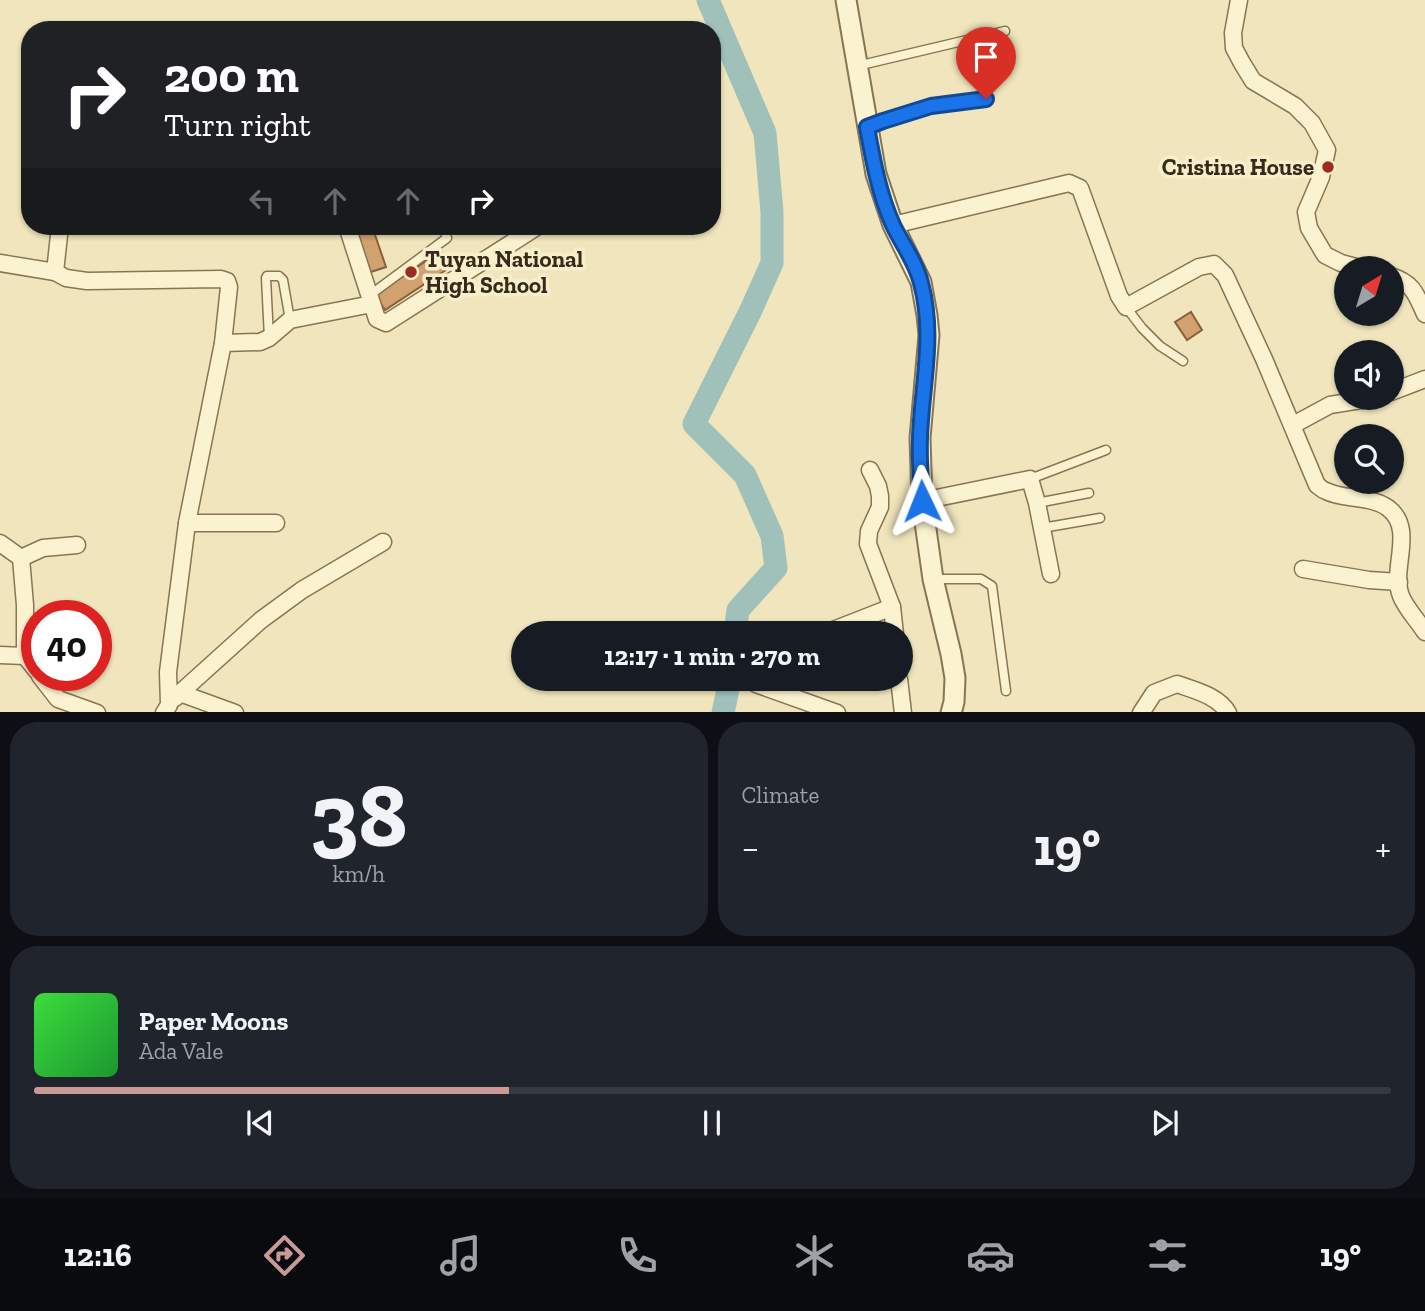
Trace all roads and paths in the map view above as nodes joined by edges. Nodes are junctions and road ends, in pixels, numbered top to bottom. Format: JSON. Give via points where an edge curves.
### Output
{"nodes":[{"id":1,"x":846,"y":0,"type":"edge"},
{"id":2,"x":1239,"y":0,"type":"edge"},
{"id":3,"x":1005,"y":31,"type":"dead end"},
{"id":4,"x":857,"y":66,"type":"junction"},
{"id":5,"x":986,"y":99,"type":"dead end"},
{"id":6,"x":867,"y":127,"type":"junction"},
{"id":7,"x":893,"y":225,"type":"junction"},
{"id":8,"x":59,"y":235,"type":"edge"},
{"id":9,"x":350,"y":235,"type":"edge"},
{"id":10,"x":446,"y":235,"type":"edge"},
{"id":11,"x":531,"y":235,"type":"edge"},
{"id":12,"x":1334,"y":260,"type":"edge"},
{"id":13,"x":0,"y":263,"type":"edge"},
{"id":14,"x":55,"y":272,"type":"junction"},
{"id":15,"x":1404,"y":281,"type":"edge"},
{"id":16,"x":371,"y":299,"type":"junction"},
{"id":17,"x":1126,"y":307,"type":"junction"},
{"id":18,"x":1425,"y":314,"type":"edge"},
{"id":19,"x":290,"y":320,"type":"junction"},
{"id":20,"x":269,"y":338,"type":"junction"},
{"id":21,"x":223,"y":343,"type":"junction"},
{"id":22,"x":1183,"y":361,"type":"dead end"},
{"id":23,"x":1425,"y":379,"type":"edge"},
{"id":24,"x":1404,"y":387,"type":"edge"},
{"id":25,"x":1334,"y":404,"type":"edge"},
{"id":26,"x":1293,"y":425,"type":"junction"},
{"id":27,"x":1106,"y":450,"type":"dead end"},
{"id":28,"x":870,"y":470,"type":"dead end"},
{"id":29,"x":1030,"y":480,"type":"junction"},
{"id":30,"x":1089,"y":493,"type":"dead end"},
{"id":31,"x":922,"y":501,"type":"junction"},
{"id":32,"x":1037,"y":503,"type":"junction"},
{"id":33,"x":1100,"y":518,"type":"dead end"},
{"id":34,"x":187,"y":523,"type":"junction"},
{"id":35,"x":276,"y":523,"type":"dead end"},
{"id":36,"x":1042,"y":528,"type":"junction"},
{"id":37,"x":383,"y":542,"type":"dead end"},
{"id":38,"x":0,"y":543,"type":"edge"},
{"id":39,"x":77,"y":545,"type":"dead end"},
{"id":40,"x":20,"y":558,"type":"junction"},
{"id":41,"x":1303,"y":569,"type":"dead end"},
{"id":42,"x":1051,"y":574,"type":"dead end"},
{"id":43,"x":933,"y":579,"type":"junction"},
{"id":44,"x":1399,"y":582,"type":"junction"},
{"id":45,"x":24,"y":600,"type":"edge"},
{"id":46,"x":892,"y":607,"type":"junction"},
{"id":47,"x":856,"y":621,"type":"edge"},
{"id":48,"x":893,"y":621,"type":"edge"},
{"id":49,"x":1425,"y":632,"type":"edge"},
{"id":50,"x":0,"y":654,"type":"edge"},
{"id":51,"x":21,"y":656,"type":"edge"},
{"id":52,"x":52,"y":691,"type":"edge"},
{"id":53,"x":776,"y":691,"type":"edge"},
{"id":54,"x":900,"y":691,"type":"edge"},
{"id":55,"x":1006,"y":691,"type":"dead end"},
{"id":56,"x":171,"y":704,"type":"edge"},
{"id":57,"x":97,"y":712,"type":"edge"},
{"id":58,"x":235,"y":712,"type":"edge"},
{"id":59,"x":837,"y":712,"type":"edge"},
{"id":60,"x":903,"y":712,"type":"edge"},
{"id":61,"x":951,"y":712,"type":"edge"},
{"id":62,"x":1141,"y":712,"type":"edge"},
{"id":63,"x":1228,"y":712,"type":"edge"}],
"edges":[{"from":1,"to":4,"type":"street"},
{"from":2,"to":12,"type":"street","via":[[1233,33],[1242,63],[1253,81],[1295,106],[1312,123],[1327,150],[1307,212],[1309,228],[1325,255]]},
{"from":3,"to":4,"type":"lane"},
{"from":4,"to":6,"type":"street"},
{"from":5,"to":6,"type":"lane","via":[[931,106]]},
{"from":6,"to":7,"type":"street"},
{"from":7,"to":17,"type":"street","via":[[1069,183],[1080,188]]},
{"from":7,"to":31,"type":"street","via":[[921,282],[927,315],[920,438]]},
{"from":8,"to":14,"type":"street"},
{"from":9,"to":16,"type":"street"},
{"from":10,"to":16,"type":"lane"},
{"from":11,"to":16,"type":"street","via":[[386,323],[377,319]]},
{"from":13,"to":14,"type":"street"},
{"from":14,"to":21,"type":"street","via":[[87,281],[221,279],[229,287]]},
{"from":15,"to":18,"type":"street"},
{"from":16,"to":19,"type":"street"},
{"from":17,"to":22,"type":"lane","via":[[1160,346]]},
{"from":17,"to":26,"type":"street","via":[[1199,267],[1214,264],[1225,275]]},
{"from":19,"to":20,"type":"street"},
{"from":19,"to":20,"type":"lane","via":[[283,280],[267,276]]},
{"from":20,"to":21,"type":"street"},
{"from":21,"to":34,"type":"street"},
{"from":23,"to":24,"type":"street"},
{"from":25,"to":26,"type":"street"},
{"from":26,"to":44,"type":"street","via":[[1317,485],[1326,492],[1379,503],[1396,515],[1401,543]]},
{"from":27,"to":29,"type":"lane"},
{"from":28,"to":46,"type":"street","via":[[880,506],[868,544]]},
{"from":29,"to":31,"type":"street"},
{"from":29,"to":32,"type":"street"},
{"from":30,"to":32,"type":"lane"},
{"from":31,"to":43,"type":"street"},
{"from":32,"to":36,"type":"street"},
{"from":33,"to":36,"type":"lane"},
{"from":34,"to":35,"type":"street"},
{"from":34,"to":56,"type":"street","via":[[168,672]]},
{"from":36,"to":42,"type":"street"},
{"from":37,"to":56,"type":"street","via":[[261,620]]},
{"from":38,"to":40,"type":"street"},
{"from":39,"to":40,"type":"street","via":[[43,548]]},
{"from":40,"to":45,"type":"street"},
{"from":41,"to":44,"type":"street"},
{"from":43,"to":55,"type":"lane","via":[[981,579],[992,586]]},
{"from":43,"to":61,"type":"street","via":[[955,678]]},
{"from":44,"to":49,"type":"street","via":[[1400,596]]},
{"from":46,"to":47,"type":"street"},
{"from":46,"to":48,"type":"street"},
{"from":50,"to":51,"type":"street"},
{"from":52,"to":57,"type":"street","via":[[58,699]]},
{"from":53,"to":59,"type":"street"},
{"from":54,"to":60,"type":"street"},
{"from":56,"to":58,"type":"street"},
{"from":62,"to":63,"type":"street","via":[[1154,693],[1177,684],[1200,692]]}]}
